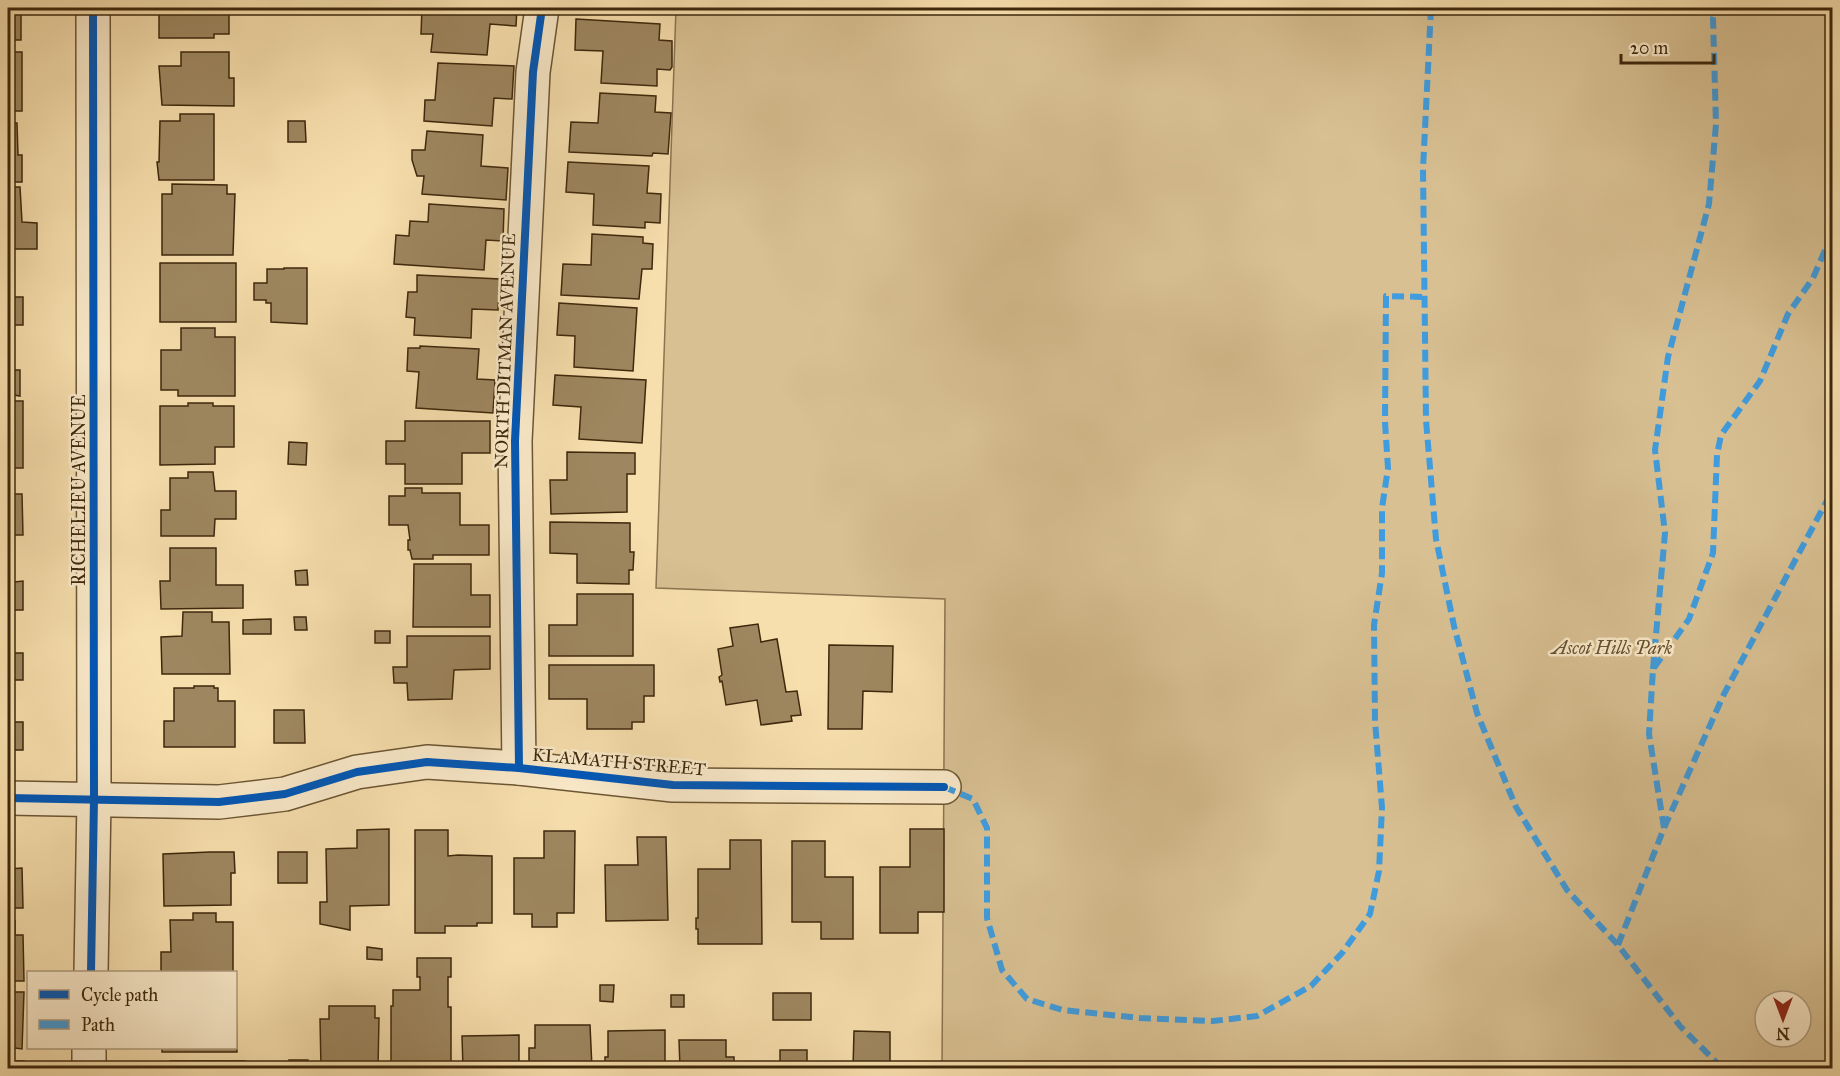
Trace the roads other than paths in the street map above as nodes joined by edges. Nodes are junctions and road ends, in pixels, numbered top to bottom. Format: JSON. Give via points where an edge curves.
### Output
{"nodes":[{"id":1,"x":93,"y":8,"type":"edge"},
{"id":2,"x":542,"y":8,"type":"edge"},
{"id":3,"x":519,"y":768,"type":"junction"},
{"id":4,"x":944,"y":788,"type":"dead end"},
{"id":5,"x":8,"y":798,"type":"edge"},
{"id":6,"x":94,"y":799,"type":"junction"},
{"id":7,"x":91,"y":971,"type":"edge"},
{"id":8,"x":89,"y":1049,"type":"edge"},
{"id":9,"x":89,"y":1068,"type":"edge"}],
"edges":[{"from":1,"to":6,"type":"street","name":"RICHELIEU AVENUE"},
{"from":2,"to":3,"type":"street","name":"NORTH DITMAN AVENUE","via":[[533,72],[515,441]]},
{"from":3,"to":4,"type":"street","name":"KLAMATH STREET","via":[[673,785]]},
{"from":3,"to":6,"type":"street","name":"KLAMATH STREET","via":[[427,762],[357,772],[285,794],[219,802]]},
{"from":5,"to":6,"type":"street","name":"KLAMATH STREET"},
{"from":6,"to":7,"type":"street","name":"RICHELIEU AVENUE"},
{"from":8,"to":9,"type":"street"}]}
